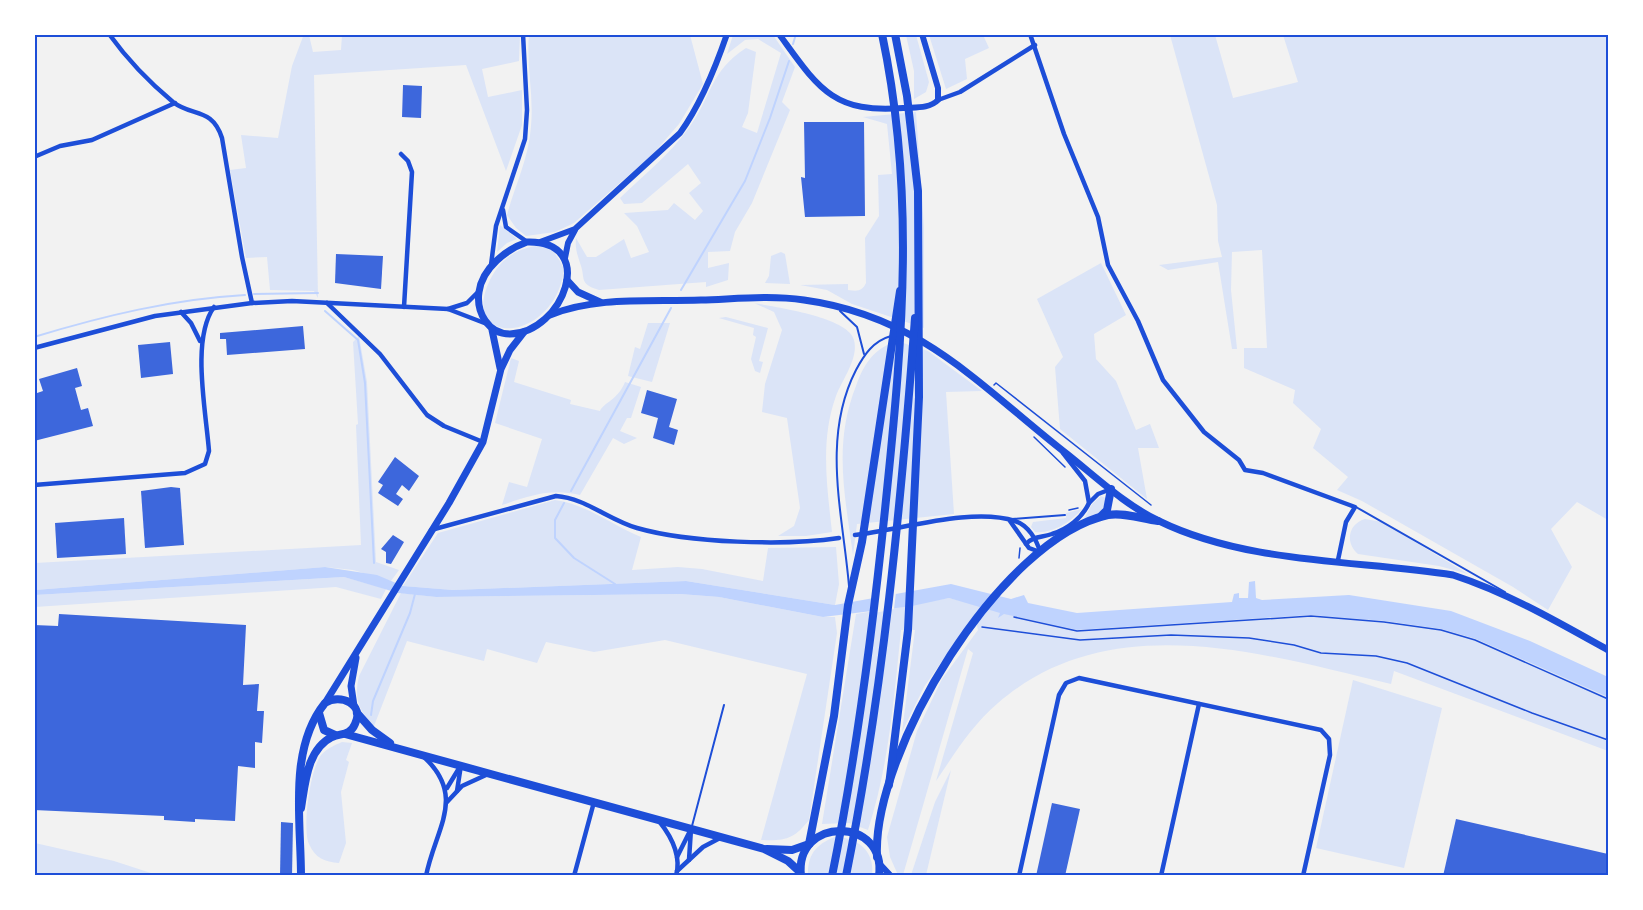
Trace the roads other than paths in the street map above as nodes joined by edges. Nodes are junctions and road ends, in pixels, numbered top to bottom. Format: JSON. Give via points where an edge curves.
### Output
{"nodes":[{"id":1,"x":109,"y":34,"type":"edge"},
{"id":2,"x":524,"y":34,"type":"edge"},
{"id":3,"x":727,"y":34,"type":"edge"},
{"id":4,"x":779,"y":34,"type":"edge"},
{"id":5,"x":882,"y":34,"type":"edge"},
{"id":6,"x":895,"y":34,"type":"edge"},
{"id":7,"x":922,"y":34,"type":"edge"},
{"id":8,"x":1030,"y":34,"type":"edge"},
{"id":9,"x":1035,"y":45,"type":"junction"},
{"id":10,"x":938,"y":100,"type":"junction"},
{"id":11,"x":175,"y":103,"type":"junction"},
{"id":12,"x":401,"y":154,"type":"dead end"},
{"id":13,"x":34,"y":157,"type":"edge"},
{"id":14,"x":503,"y":204,"type":"junction"},
{"id":15,"x":575,"y":229,"type":"junction"},
{"id":16,"x":527,"y":242,"type":"junction"},
{"id":17,"x":540,"y":242,"type":"junction"},
{"id":18,"x":920,"y":250,"type":"junction"},
{"id":19,"x":565,"y":258,"type":"junction"},
{"id":20,"x":904,"y":262,"type":"junction"},
{"id":21,"x":489,"y":270,"type":"junction"},
{"id":22,"x":567,"y":280,"type":"junction"},
{"id":23,"x":478,"y":291,"type":"junction"},
{"id":24,"x":252,"y":303,"type":"junction"},
{"id":25,"x":327,"y":303,"type":"junction"},
{"id":26,"x":602,"y":303,"type":"junction"},
{"id":27,"x":834,"y":305,"type":"junction"},
{"id":28,"x":214,"y":307,"type":"junction"},
{"id":29,"x":404,"y":307,"type":"junction"},
{"id":30,"x":448,"y":309,"type":"junction"},
{"id":31,"x":181,"y":312,"type":"junction"},
{"id":32,"x":550,"y":315,"type":"junction"},
{"id":33,"x":489,"y":327,"type":"junction"},
{"id":34,"x":524,"y":332,"type":"junction"},
{"id":35,"x":908,"y":333,"type":"junction"},
{"id":36,"x":201,"y":343,"type":"junction"},
{"id":37,"x":34,"y":348,"type":"edge"},
{"id":38,"x":864,"y":356,"type":"junction"},
{"id":39,"x":501,"y":369,"type":"junction"},
{"id":40,"x":483,"y":442,"type":"junction"},
{"id":41,"x":1058,"y":447,"type":"junction"},
{"id":42,"x":34,"y":485,"type":"edge"},
{"id":43,"x":1111,"y":489,"type":"junction"},
{"id":44,"x":1089,"y":503,"type":"junction"},
{"id":45,"x":1356,"y":507,"type":"junction"},
{"id":46,"x":1065,"y":513,"type":"road end"},
{"id":47,"x":1099,"y":518,"type":"junction"},
{"id":48,"x":1009,"y":520,"type":"junction"},
{"id":49,"x":1158,"y":521,"type":"junction"},
{"id":50,"x":431,"y":530,"type":"junction"},
{"id":51,"x":855,"y":535,"type":"dead end"},
{"id":52,"x":1034,"y":537,"type":"junction"},
{"id":53,"x":839,"y":538,"type":"dead end"},
{"id":54,"x":1026,"y":544,"type":"junction"},
{"id":55,"x":1041,"y":552,"type":"junction"},
{"id":56,"x":1338,"y":560,"type":"junction"},
{"id":57,"x":849,"y":600,"type":"junction"},
{"id":58,"x":1517,"y":601,"type":"junction"},
{"id":59,"x":358,"y":650,"type":"junction"},
{"id":60,"x":1608,"y":650,"type":"edge"},
{"id":61,"x":325,"y":703,"type":"junction"},
{"id":62,"x":1199,"y":704,"type":"junction"},
{"id":63,"x":724,"y":705,"type":"dead end"},
{"id":64,"x":355,"y":710,"type":"junction"},
{"id":65,"x":319,"y":713,"type":"junction"},
{"id":66,"x":345,"y":734,"type":"junction"},
{"id":67,"x":335,"y":735,"type":"junction"},
{"id":68,"x":396,"y":747,"type":"junction"},
{"id":69,"x":420,"y":753,"type":"junction"},
{"id":70,"x":461,"y":765,"type":"junction"},
{"id":71,"x":491,"y":773,"type":"junction"},
{"id":72,"x":889,"y":785,"type":"junction"},
{"id":73,"x":446,"y":788,"type":"junction"},
{"id":74,"x":458,"y":790,"type":"junction"},
{"id":75,"x":447,"y":802,"type":"junction"},
{"id":76,"x":594,"y":802,"type":"junction"},
{"id":77,"x":301,"y":808,"type":"junction"},
{"id":78,"x":657,"y":819,"type":"junction"},
{"id":79,"x":691,"y":828,"type":"junction"},
{"id":80,"x":722,"y":837,"type":"junction"},
{"id":81,"x":809,"y":844,"type":"junction"},
{"id":82,"x":764,"y":849,"type":"junction"},
{"id":83,"x":677,"y":857,"type":"junction"},
{"id":84,"x":878,"y":859,"type":"junction"},
{"id":85,"x":689,"y":860,"type":"junction"},
{"id":86,"x":677,"y":873,"type":"edge"},
{"id":87,"x":800,"y":874,"type":"edge"},
{"id":88,"x":301,"y":876,"type":"edge"},
{"id":89,"x":426,"y":876,"type":"edge"},
{"id":90,"x":574,"y":876,"type":"edge"},
{"id":91,"x":832,"y":876,"type":"edge"},
{"id":92,"x":846,"y":876,"type":"edge"},
{"id":93,"x":879,"y":876,"type":"edge"},
{"id":94,"x":891,"y":876,"type":"edge"},
{"id":95,"x":1019,"y":876,"type":"edge"},
{"id":96,"x":1161,"y":876,"type":"edge"},
{"id":97,"x":1303,"y":876,"type":"edge"}],
"edges":[{"from":1,"to":11,"type":"street"},
{"from":2,"to":14,"type":"street","via":[[526,132]]},
{"from":3,"to":15,"type":"street","via":[[692,117],[680,133]]},
{"from":4,"to":10,"type":"street","via":[[818,84],[851,106],[885,110],[928,106]]},
{"from":5,"to":20,"type":"main road","via":[[901,158]]},
{"from":6,"to":18,"type":"main road","via":[[917,179]]},
{"from":7,"to":10,"type":"street"},
{"from":8,"to":9,"type":"street"},
{"from":9,"to":10,"type":"street","via":[[960,92]]},
{"from":9,"to":45,"type":"street","via":[[1064,134],[1098,217],[1108,265],[1163,380],[1204,432],[1239,460],[1245,470]]},
{"from":11,"to":13,"type":"street","via":[[92,140],[60,146]]},
{"from":11,"to":24,"type":"street","via":[[209,117],[221,135]]},
{"from":12,"to":29,"type":"street","via":[[412,172]]},
{"from":14,"to":16,"type":"street","via":[[507,227]]},
{"from":14,"to":21,"type":"street"},
{"from":15,"to":17,"type":"street"},
{"from":15,"to":19,"type":"street"},
{"from":16,"to":17,"type":"main road"},
{"from":16,"to":21,"type":"main road","via":[[512,247]]},
{"from":17,"to":19,"type":"main road","via":[[554,246]]},
{"from":18,"to":72,"type":"main road","via":[[920,397],[908,630]]},
{"from":18,"to":92,"type":"main road","via":[[888,620]]},
{"from":19,"to":22,"type":"main road"},
{"from":20,"to":57,"type":"main road"},
{"from":20,"to":91,"type":"main road","via":[[896,396],[874,623],[851,781]]},
{"from":21,"to":23,"type":"main road"},
{"from":22,"to":26,"type":"main road","via":[[578,292]]},
{"from":22,"to":32,"type":"main road","via":[[562,298]]},
{"from":23,"to":30,"type":"street","via":[[467,303]]},
{"from":23,"to":33,"type":"main road","via":[[482,315]]},
{"from":24,"to":25,"type":"street"},
{"from":24,"to":28,"type":"street"},
{"from":25,"to":29,"type":"street"},
{"from":25,"to":40,"type":"street","via":[[380,354],[427,415]]},
{"from":26,"to":27,"type":"main road","via":[[756,297]]},
{"from":26,"to":32,"type":"main road","via":[[581,304]]},
{"from":27,"to":35,"type":"main road"},
{"from":27,"to":38,"type":"lane","via":[[857,327]]},
{"from":28,"to":31,"type":"street"},
{"from":28,"to":36,"type":"street","via":[[205,323]]},
{"from":29,"to":30,"type":"street"},
{"from":30,"to":33,"type":"street"},
{"from":31,"to":36,"type":"street"},
{"from":31,"to":37,"type":"street"},
{"from":32,"to":34,"type":"main road"},
{"from":33,"to":34,"type":"main road","via":[[507,334]]},
{"from":33,"to":39,"type":"main road"},
{"from":34,"to":39,"type":"main road"},
{"from":35,"to":38,"type":"lane","via":[[885,338]]},
{"from":35,"to":41,"type":"main road","via":[[928,342]]},
{"from":36,"to":42,"type":"street","via":[[209,451],[205,464],[185,473]]},
{"from":38,"to":57,"type":"lane","via":[[838,418],[836,443]]},
{"from":39,"to":40,"type":"main road"},
{"from":40,"to":50,"type":"main road"},
{"from":41,"to":43,"type":"main road"},
{"from":41,"to":44,"type":"street","via":[[1085,481]]},
{"from":43,"to":44,"type":"street"},
{"from":43,"to":47,"type":"main road","via":[[1107,510]]},
{"from":43,"to":49,"type":"main road"},
{"from":44,"to":52,"type":"street","via":[[1074,522],[1054,534]]},
{"from":45,"to":56,"type":"street","via":[[1347,522]]},
{"from":45,"to":58,"type":"lane"},
{"from":46,"to":48,"type":"lane"},
{"from":47,"to":49,"type":"main road","via":[[1116,514]]},
{"from":47,"to":55,"type":"main road","via":[[1058,538]]},
{"from":48,"to":51,"type":"street","via":[[948,519]]},
{"from":48,"to":52,"type":"street","via":[[1024,526]]},
{"from":48,"to":54,"type":"street"},
{"from":49,"to":56,"type":"main road","via":[[1226,546]]},
{"from":50,"to":53,"type":"street","via":[[556,496],[576,500],[620,523],[669,535],[776,542]]},
{"from":50,"to":59,"type":"main road"},
{"from":52,"to":54,"type":"street"},
{"from":52,"to":55,"type":"street"},
{"from":54,"to":55,"type":"street"},
{"from":55,"to":72,"type":"main road","via":[[1010,580],[932,683],[901,748]]},
{"from":56,"to":58,"type":"main road","via":[[1453,575]]},
{"from":57,"to":81,"type":"main road","via":[[834,716]]},
{"from":58,"to":60,"type":"main road"},
{"from":59,"to":61,"type":"main road"},
{"from":59,"to":64,"type":"main road","via":[[351,686]]},
{"from":61,"to":64,"type":"main road","via":[[343,698]]},
{"from":61,"to":65,"type":"main road"},
{"from":62,"to":95,"type":"street","via":[[1079,678],[1066,682],[1059,695]]},
{"from":62,"to":96,"type":"street"},
{"from":62,"to":97,"type":"street","via":[[1322,730],[1329,739],[1330,755]]},
{"from":63,"to":79,"type":"lane"},
{"from":64,"to":66,"type":"main road","via":[[355,726]]},
{"from":64,"to":68,"type":"main road","via":[[372,730]]},
{"from":65,"to":67,"type":"main road","via":[[324,730]]},
{"from":65,"to":77,"type":"main road","via":[[303,752]]},
{"from":66,"to":67,"type":"main road"},
{"from":66,"to":68,"type":"main road"},
{"from":67,"to":77,"type":"main road","via":[[320,746],[312,760]]},
{"from":68,"to":69,"type":"main road"},
{"from":69,"to":70,"type":"main road"},
{"from":69,"to":73,"type":"street","via":[[438,771]]},
{"from":70,"to":71,"type":"main road"},
{"from":70,"to":73,"type":"street"},
{"from":70,"to":74,"type":"street"},
{"from":71,"to":74,"type":"street"},
{"from":71,"to":76,"type":"main road"},
{"from":72,"to":84,"type":"main road","via":[[878,834]]},
{"from":73,"to":75,"type":"street"},
{"from":74,"to":75,"type":"street"},
{"from":75,"to":89,"type":"street"},
{"from":76,"to":78,"type":"main road"},
{"from":76,"to":90,"type":"street"},
{"from":77,"to":88,"type":"main road"},
{"from":78,"to":79,"type":"main road"},
{"from":78,"to":83,"type":"street","via":[[668,832]]},
{"from":79,"to":80,"type":"main road"},
{"from":79,"to":83,"type":"street"},
{"from":79,"to":85,"type":"street"},
{"from":80,"to":82,"type":"main road"},
{"from":80,"to":85,"type":"street"},
{"from":81,"to":82,"type":"main road","via":[[792,850]]},
{"from":81,"to":84,"type":"main road","via":[[823,833],[850,831],[868,841]]},
{"from":81,"to":87,"type":"main road","via":[[801,859]]},
{"from":82,"to":87,"type":"main road","via":[[788,861]]},
{"from":83,"to":86,"type":"street"},
{"from":84,"to":93,"type":"main road"},
{"from":84,"to":94,"type":"street"},
{"from":85,"to":86,"type":"street"}]}
